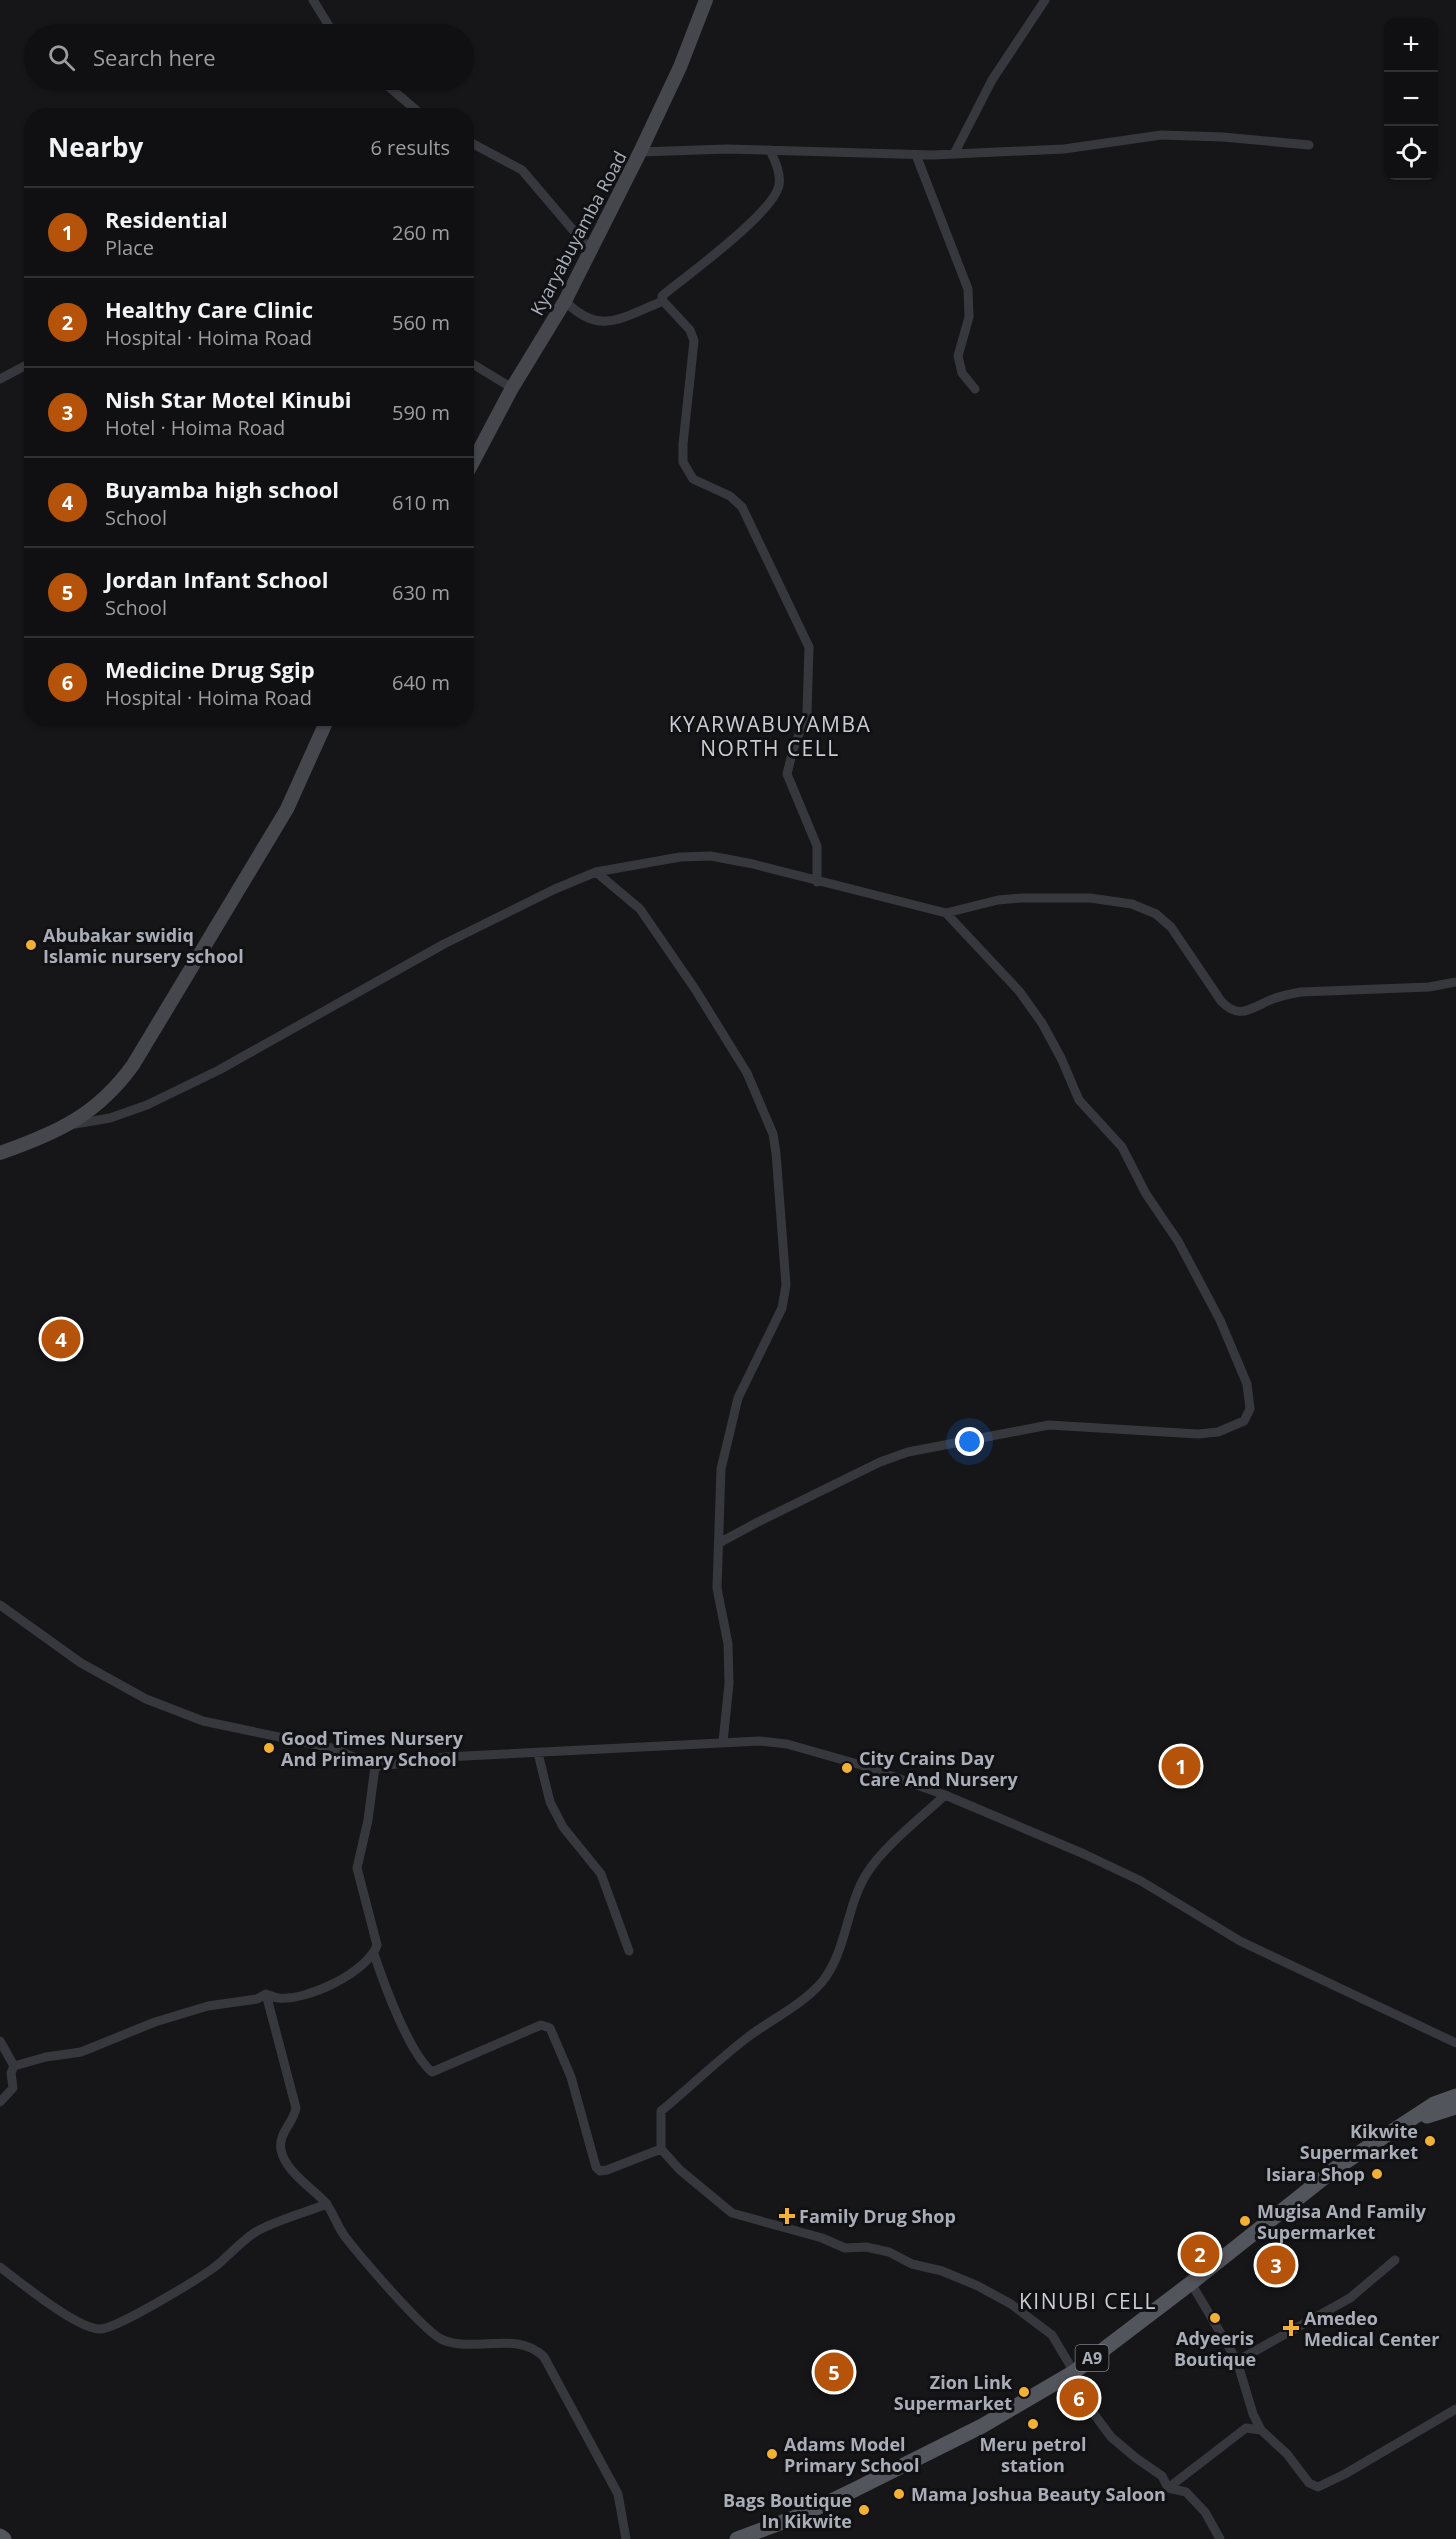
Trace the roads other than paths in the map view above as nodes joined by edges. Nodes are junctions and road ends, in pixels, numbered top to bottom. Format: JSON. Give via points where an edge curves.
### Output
{"nodes":[{"id":1,"x":313,"y":0,"type":"edge"},
{"id":2,"x":706,"y":0,"type":"edge"},
{"id":3,"x":1045,"y":0,"type":"edge"},
{"id":4,"x":328,"y":24,"type":"edge"},
{"id":5,"x":393,"y":90,"type":"edge"},
{"id":6,"x":414,"y":108,"type":"edge"},
{"id":7,"x":474,"y":144,"type":"edge"},
{"id":8,"x":1308,"y":145,"type":"dead end"},
{"id":9,"x":770,"y":150,"type":"junction"},
{"id":10,"x":640,"y":152,"type":"junction"},
{"id":11,"x":954,"y":154,"type":"junction"},
{"id":12,"x":916,"y":155,"type":"junction"},
{"id":13,"x":590,"y":250,"type":"junction"},
{"id":14,"x":565,"y":301,"type":"junction"},
{"id":15,"x":663,"y":301,"type":"junction"},
{"id":16,"x":474,"y":365,"type":"edge"},
{"id":17,"x":24,"y":366,"type":"edge"},
{"id":18,"x":0,"y":379,"type":"edge"},
{"id":19,"x":512,"y":388,"type":"junction"},
{"id":20,"x":975,"y":389,"type":"dead end"},
{"id":21,"x":474,"y":460,"type":"edge"},
{"id":22,"x":324,"y":726,"type":"edge"},
{"id":23,"x":596,"y":872,"type":"junction"},
{"id":24,"x":817,"y":882,"type":"junction"},
{"id":25,"x":946,"y":913,"type":"junction"},
{"id":26,"x":1456,"y":982,"type":"edge"},
{"id":27,"x":62,"y":1128,"type":"junction"},
{"id":28,"x":0,"y":1153,"type":"edge"},
{"id":29,"x":719,"y":1543,"type":"junction"},
{"id":30,"x":0,"y":1605,"type":"edge"},
{"id":31,"x":723,"y":1742,"type":"junction"},
{"id":32,"x":538,"y":1753,"type":"junction"},
{"id":33,"x":375,"y":1767,"type":"junction"},
{"id":34,"x":945,"y":1795,"type":"junction"},
{"id":35,"x":629,"y":1951,"type":"dead end"},
{"id":36,"x":374,"y":1954,"type":"junction"},
{"id":37,"x":266,"y":1994,"type":"junction"},
{"id":38,"x":0,"y":2041,"type":"edge"},
{"id":39,"x":1456,"y":2043,"type":"edge"},
{"id":40,"x":14,"y":2066,"type":"junction"},
{"id":41,"x":1456,"y":2096,"type":"edge"},
{"id":42,"x":0,"y":2102,"type":"edge"},
{"id":43,"x":1456,"y":2107,"type":"edge"},
{"id":44,"x":1412,"y":2120,"type":"junction"},
{"id":45,"x":661,"y":2149,"type":"junction"},
{"id":46,"x":327,"y":2204,"type":"junction"},
{"id":47,"x":1395,"y":2260,"type":"dead end"},
{"id":48,"x":0,"y":2267,"type":"edge"},
{"id":49,"x":1191,"y":2283,"type":"junction"},
{"id":50,"x":1238,"y":2361,"type":"junction"},
{"id":51,"x":1070,"y":2374,"type":"junction"},
{"id":52,"x":1456,"y":2409,"type":"edge"},
{"id":53,"x":1261,"y":2430,"type":"junction"},
{"id":54,"x":1168,"y":2488,"type":"junction"},
{"id":55,"x":0,"y":2536,"type":"edge"},
{"id":56,"x":4,"y":2539,"type":"edge"},
{"id":57,"x":626,"y":2539,"type":"edge"},
{"id":58,"x":736,"y":2539,"type":"edge"},
{"id":59,"x":1220,"y":2539,"type":"edge"}],
"edges":[{"from":1,"to":4,"type":"street"},
{"from":2,"to":10,"type":"street","name":"Kyaryabuyamba Road"},
{"from":3,"to":11,"type":"street","via":[[992,80]]},
{"from":5,"to":6,"type":"street"},
{"from":7,"to":13,"type":"street","via":[[522,170]]},
{"from":8,"to":11,"type":"street","via":[[1161,135],[1064,149]]},
{"from":9,"to":10,"type":"street"},
{"from":9,"to":12,"type":"street"},
{"from":9,"to":15,"type":"street","via":[[779,184],[769,203],[720,251],[662,296]]},
{"from":10,"to":13,"type":"street","name":"Kyaryabuyamba Road"},
{"from":11,"to":12,"type":"street"},
{"from":12,"to":20,"type":"street","via":[[968,288],[969,317],[958,365]]},
{"from":13,"to":14,"type":"street","name":"Kyaryabuyamba Road"},
{"from":14,"to":15,"type":"street","via":[[578,314],[597,322],[621,318]]},
{"from":14,"to":19,"type":"street","name":"Kyaryabuyamba Road"},
{"from":15,"to":24,"type":"street","via":[[690,330],[694,341],[682,444],[686,468],[699,483],[738,502],[809,647],[807,713],[787,774],[817,846]]},
{"from":16,"to":19,"type":"street"},
{"from":17,"to":18,"type":"street"},
{"from":19,"to":21,"type":"street","name":"Kyaryabuyamba Road"},
{"from":22,"to":27,"type":"street","via":[[287,810],[133,1065],[116,1088]]},
{"from":23,"to":24,"type":"street","via":[[680,857],[711,856]]},
{"from":23,"to":27,"type":"street","via":[[444,944],[219,1070],[147,1105]]},
{"from":23,"to":29,"type":"street","via":[[640,909],[695,989],[747,1073],[773,1134],[786,1286],[782,1308],[738,1398],[721,1469]]},
{"from":24,"to":25,"type":"street"},
{"from":25,"to":26,"type":"street","via":[[1022,898],[1090,898],[1132,904],[1156,914],[1171,927],[1221,1001],[1229,1010],[1238,1012],[1286,994],[1429,987]]},
{"from":25,"to":29,"type":"street","via":[[1019,991],[1042,1023],[1079,1100],[1122,1147],[1210,1300],[1247,1384],[1250,1409],[1244,1421],[1218,1432],[1049,1425],[909,1452],[880,1462]]},
{"from":27,"to":28,"type":"street"},
{"from":29,"to":31,"type":"street","via":[[717,1588],[728,1644],[729,1683]]},
{"from":30,"to":33,"type":"street","via":[[81,1663],[146,1699],[203,1721],[336,1749]]},
{"from":31,"to":32,"type":"street"},
{"from":31,"to":34,"type":"street","via":[[787,1744]]},
{"from":32,"to":33,"type":"street","via":[[446,1757]]},
{"from":32,"to":35,"type":"street","via":[[550,1802],[563,1827],[601,1874]]},
{"from":33,"to":36,"type":"street","via":[[357,1868],[377,1944]]},
{"from":34,"to":39,"type":"street","via":[[1141,1881],[1240,1941]]},
{"from":34,"to":45,"type":"street","via":[[867,1872],[853,1900],[842,1942],[822,1981],[661,2111]]},
{"from":36,"to":37,"type":"street","via":[[339,1981],[300,1996],[279,1998]]},
{"from":36,"to":45,"type":"street","via":[[387,1993],[417,2054],[432,2072],[541,2025],[550,2028],[571,2077],[596,2167],[607,2170]]},
{"from":37,"to":40,"type":"street","via":[[155,2022],[81,2052]]},
{"from":37,"to":46,"type":"street","via":[[296,2108],[295,2116],[285,2127],[281,2150],[290,2167]]},
{"from":38,"to":40,"type":"street"},
{"from":40,"to":42,"type":"street","via":[[13,2088]]},
{"from":41,"to":44,"type":"main road","via":[[1434,2104]]},
{"from":43,"to":44,"type":"main road","number":"A9"},
{"from":44,"to":49,"type":"main road","number":"A9","via":[[1336,2168]]},
{"from":45,"to":51,"type":"street","via":[[732,2213],[845,2248],[889,2252],[912,2264],[978,2286],[1011,2304],[1052,2335]]},
{"from":46,"to":48,"type":"street","via":[[256,2232],[214,2267],[134,2315],[99,2330],[40,2298]]},
{"from":46,"to":57,"type":"street","via":[[344,2236],[440,2339],[451,2343],[517,2344],[544,2357],[618,2494]]},
{"from":47,"to":50,"type":"street","via":[[1350,2298]]},
{"from":49,"to":50,"type":"street"},
{"from":49,"to":51,"type":"main road","number":"A9"},
{"from":50,"to":53,"type":"street","via":[[1252,2415]]},
{"from":51,"to":54,"type":"street","via":[[1111,2437],[1162,2476]]},
{"from":51,"to":58,"type":"main road","number":"A9","via":[[982,2426],[854,2490]]},
{"from":52,"to":53,"type":"street","via":[[1318,2487],[1309,2483],[1287,2454]]},
{"from":53,"to":54,"type":"street","via":[[1246,2428]]},
{"from":54,"to":59,"type":"street","via":[[1186,2492],[1205,2512]]},
{"from":55,"to":56,"type":"main road"}]}
